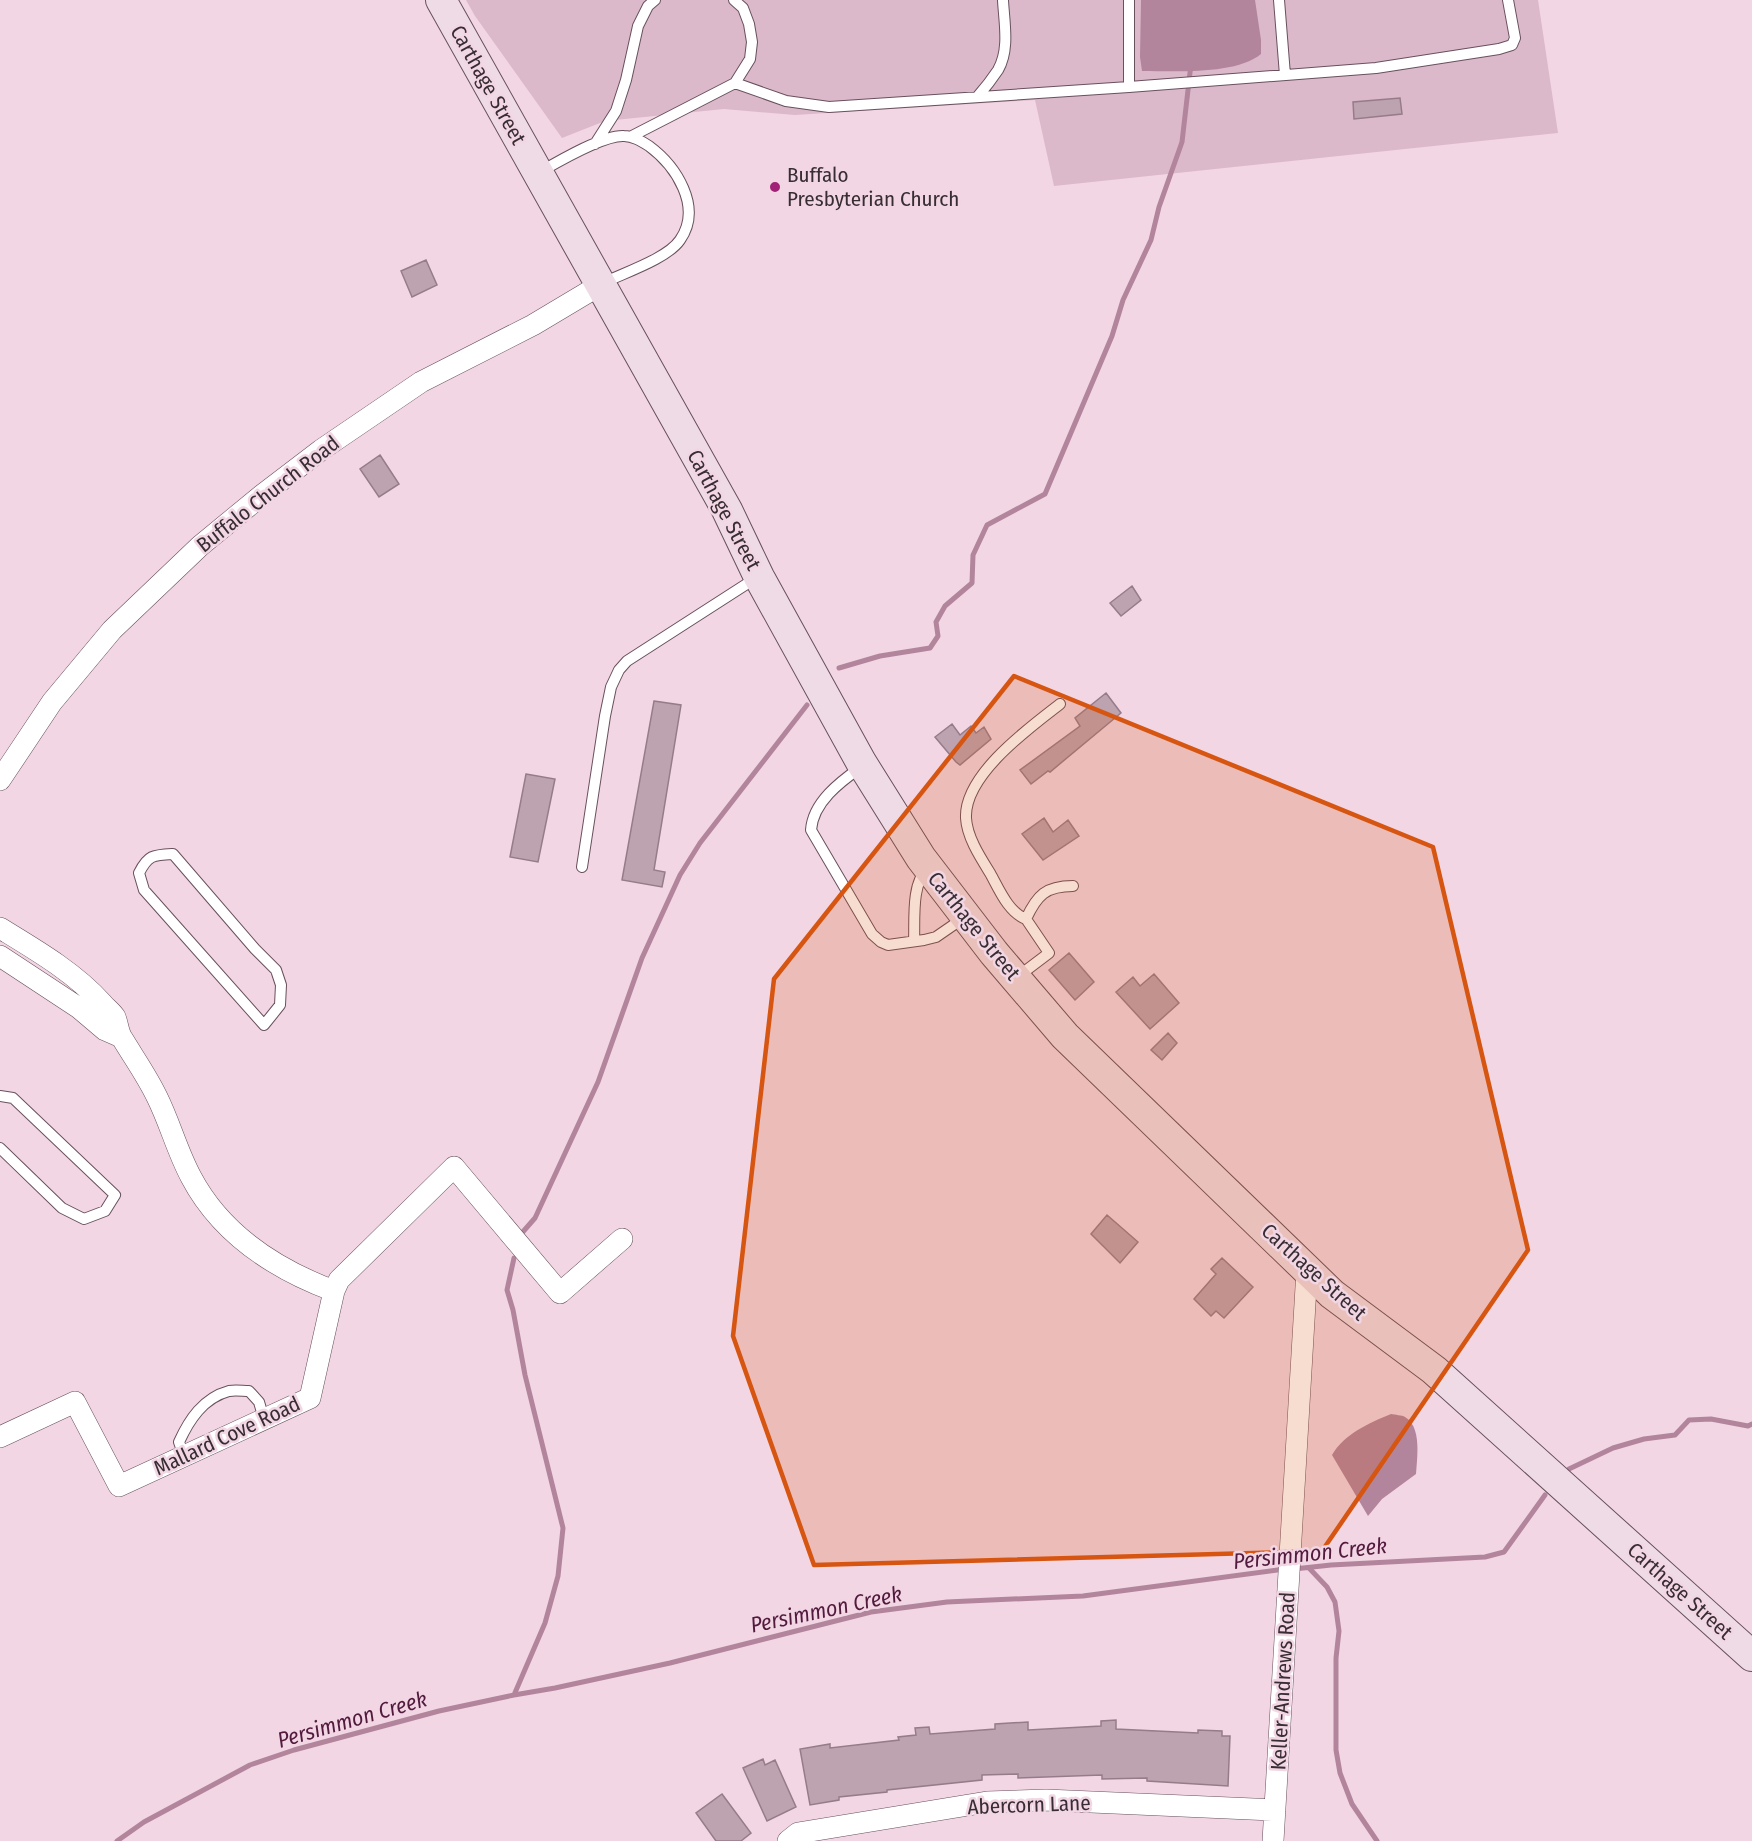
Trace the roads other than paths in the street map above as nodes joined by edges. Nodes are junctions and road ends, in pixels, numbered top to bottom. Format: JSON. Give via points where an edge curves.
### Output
{"nodes":[{"id":1,"x":441,"y":0,"type":"edge"},
{"id":2,"x":655,"y":0,"type":"edge"},
{"id":3,"x":734,"y":0,"type":"edge"},
{"id":4,"x":1003,"y":0,"type":"edge"},
{"id":5,"x":1129,"y":0,"type":"edge"},
{"id":6,"x":1279,"y":0,"type":"edge"},
{"id":7,"x":1509,"y":0,"type":"edge"},
{"id":8,"x":1285,"y":75,"type":"junction"},
{"id":9,"x":735,"y":83,"type":"junction"},
{"id":10,"x":1128,"y":87,"type":"junction"},
{"id":11,"x":978,"y":96,"type":"junction"},
{"id":12,"x":632,"y":136,"type":"junction"},
{"id":13,"x":596,"y":144,"type":"junction"},
{"id":14,"x":537,"y":173,"type":"junction"},
{"id":15,"x":600,"y":285,"type":"junction"},
{"id":16,"x":759,"y":577,"type":"junction"},
{"id":17,"x":1060,"y":704,"type":"dead end"},
{"id":18,"x":863,"y":766,"type":"junction"},
{"id":19,"x":0,"y":780,"type":"edge"},
{"id":20,"x":582,"y":867,"type":"dead end"},
{"id":21,"x":929,"y":869,"type":"junction"},
{"id":22,"x":1073,"y":886,"type":"dead end"},
{"id":23,"x":144,"y":890,"type":"joint"},
{"id":24,"x":966,"y":916,"type":"junction"},
{"id":25,"x":1026,"y":919,"type":"junction"},
{"id":26,"x":0,"y":928,"type":"edge"},
{"id":27,"x":914,"y":941,"type":"junction"},
{"id":28,"x":0,"y":956,"type":"edge"},
{"id":29,"x":1016,"y":978,"type":"junction"},
{"id":30,"x":121,"y":1036,"type":"junction"},
{"id":31,"x":0,"y":1096,"type":"edge"},
{"id":32,"x":0,"y":1148,"type":"edge"},
{"id":33,"x":622,"y":1239,"type":"dead end"},
{"id":34,"x":1307,"y":1270,"type":"junction"},
{"id":35,"x":334,"y":1291,"type":"junction"},
{"id":36,"x":264,"y":1419,"type":"junction"},
{"id":37,"x":0,"y":1437,"type":"edge"},
{"id":38,"x":184,"y":1456,"type":"junction"},
{"id":39,"x":1752,"y":1656,"type":"edge"},
{"id":40,"x":1275,"y":1810,"type":"junction"},
{"id":41,"x":788,"y":1841,"type":"edge"},
{"id":42,"x":1274,"y":1841,"type":"edge"}],
"edges":[{"from":1,"to":14,"type":"main road","name":"Carthage Street"},
{"from":2,"to":13,"type":"lane","via":[[638,26],[616,111]]},
{"from":3,"to":9,"type":"lane","via":[[743,8],[750,24],[752,42],[750,59]]},
{"from":4,"to":11,"type":"lane","via":[[1004,51],[999,68]]},
{"from":5,"to":10,"type":"lane"},
{"from":6,"to":8,"type":"lane"},
{"from":7,"to":8,"type":"lane","via":[[1515,38],[1512,45],[1376,68]]},
{"from":8,"to":10,"type":"lane"},
{"from":9,"to":11,"type":"lane","via":[[786,101],[829,107]]},
{"from":9,"to":12,"type":"lane"},
{"from":10,"to":11,"type":"lane"},
{"from":12,"to":13,"type":"lane","via":[[621,135]]},
{"from":12,"to":15,"type":"lane","via":[[658,153],[675,172],[689,208],[688,225],[667,253]]},
{"from":13,"to":14,"type":"lane"},
{"from":14,"to":15,"type":"main road","name":"Carthage Street"},
{"from":15,"to":16,"type":"main road","name":"Carthage Street","via":[[727,510]]},
{"from":15,"to":19,"type":"street","name":"Buffalo Church Road","via":[[533,325],[421,382],[321,450],[244,509],[112,630],[52,702]]},
{"from":16,"to":18,"type":"main road","name":"Carthage Street"},
{"from":16,"to":20,"type":"lane","via":[[627,661],[619,670],[605,716]]},
{"from":17,"to":25,"type":"lane","via":[[992,763],[966,805],[970,837],[1009,905]]},
{"from":18,"to":21,"type":"main road","name":"Carthage Street"},
{"from":18,"to":27,"type":"lane","via":[[833,789],[817,810],[811,830],[872,934],[888,945]]},
{"from":21,"to":24,"type":"main road","name":"Carthage Street"},
{"from":21,"to":27,"type":"lane","via":[[919,881]]},
{"from":22,"to":25,"type":"lane","via":[[1057,886],[1035,899]]},
{"from":23,"to":23,"type":"lane","via":[[174,923],[264,1025],[280,1005],[281,984],[276,970],[173,854],[146,860],[139,873]]},
{"from":24,"to":27,"type":"lane","via":[[936,938]]},
{"from":24,"to":29,"type":"main road","name":"Carthage Street"},
{"from":25,"to":29,"type":"lane","via":[[1049,952]]},
{"from":26,"to":30,"type":"street","via":[[77,978],[115,1017]]},
{"from":28,"to":30,"type":"street","via":[[79,1008],[105,1030]]},
{"from":29,"to":34,"type":"main road","name":"Carthage Street","via":[[1065,1036]]},
{"from":30,"to":35,"type":"street","via":[[158,1099],[191,1177],[228,1228],[271,1261]]},
{"from":31,"to":32,"type":"lane","via":[[14,1098],[115,1195],[105,1211],[84,1219],[62,1208]]},
{"from":33,"to":35,"type":"street","name":"Mallard Cove Road","via":[[560,1293],[454,1167],[339,1280]]},
{"from":34,"to":39,"type":"main road","name":"Carthage Street","via":[[1332,1294],[1434,1370]]},
{"from":34,"to":40,"type":"street","name":"Keller-Andrews Road"},
{"from":35,"to":36,"type":"street","name":"Mallard Cove Road","via":[[310,1398]]},
{"from":36,"to":38,"type":"street","name":"Mallard Cove Road"},
{"from":36,"to":38,"type":"lane","via":[[260,1402],[249,1391],[230,1391],[203,1404],[187,1424],[179,1442]]},
{"from":37,"to":38,"type":"street","name":"Mallard Cove Road","via":[[75,1402],[119,1486]]},
{"from":40,"to":41,"type":"street","name":"Abercorn Lane","via":[[1046,1800],[987,1802],[798,1833]]},
{"from":40,"to":42,"type":"street","name":"Keller-Andrews Road"}]}
